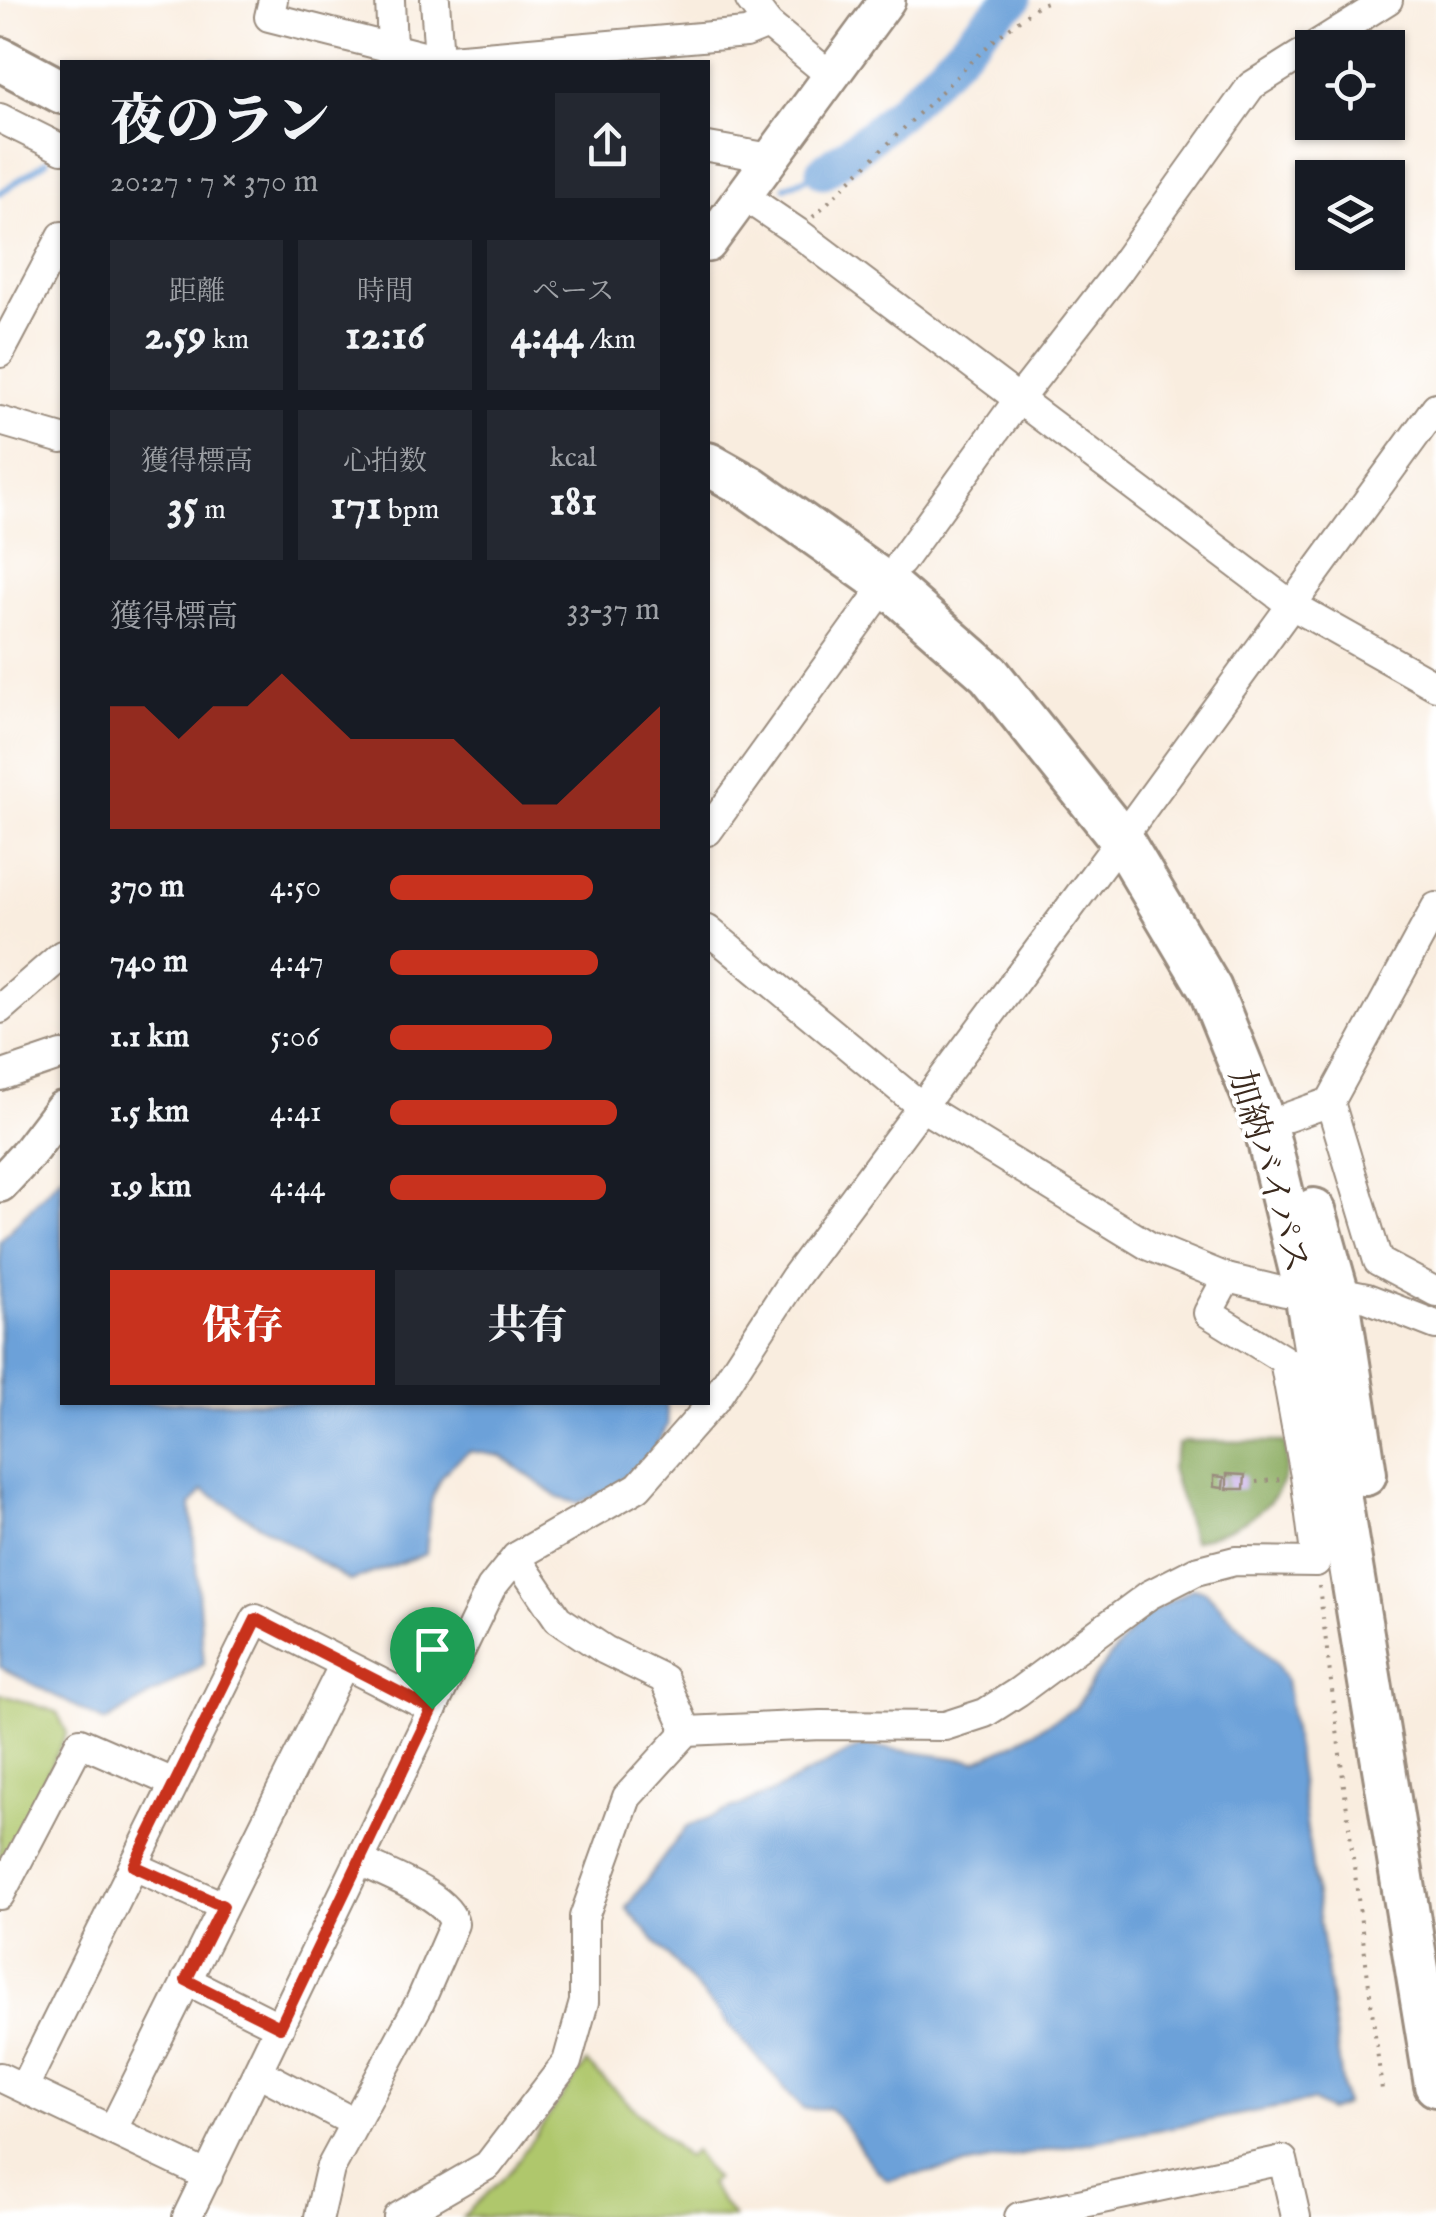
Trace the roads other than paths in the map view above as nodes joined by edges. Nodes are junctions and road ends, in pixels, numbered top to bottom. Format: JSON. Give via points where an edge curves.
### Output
{"nodes":[{"id":1,"x":273,"y":0,"type":"edge"},
{"id":2,"x":390,"y":0,"type":"edge"},
{"id":3,"x":436,"y":0,"type":"edge"},
{"id":4,"x":750,"y":0,"type":"edge"},
{"id":5,"x":886,"y":0,"type":"edge"},
{"id":6,"x":1388,"y":0,"type":"edge"},
{"id":7,"x":768,"y":24,"type":"junction"},
{"id":8,"x":392,"y":48,"type":"junction"},
{"id":9,"x":593,"y":54,"type":"edge"},
{"id":10,"x":0,"y":60,"type":"edge"},
{"id":11,"x":439,"y":60,"type":"edge"},
{"id":12,"x":830,"y":74,"type":"junction"},
{"id":13,"x":0,"y":90,"type":"edge"},
{"id":14,"x":60,"y":91,"type":"edge"},
{"id":15,"x":0,"y":118,"type":"edge"},
{"id":16,"x":60,"y":121,"type":"edge"},
{"id":17,"x":710,"y":147,"type":"edge"},
{"id":18,"x":60,"y":148,"type":"edge"},
{"id":19,"x":771,"y":158,"type":"junction"},
{"id":20,"x":744,"y":196,"type":"junction"},
{"id":21,"x":60,"y":240,"type":"edge"},
{"id":22,"x":710,"y":241,"type":"edge"},
{"id":23,"x":0,"y":353,"type":"edge"},
{"id":24,"x":1018,"y":400,"type":"junction"},
{"id":25,"x":1436,"y":407,"type":"edge"},
{"id":26,"x":0,"y":421,"type":"edge"},
{"id":27,"x":710,"y":434,"type":"edge"},
{"id":28,"x":60,"y":438,"type":"edge"},
{"id":29,"x":710,"y":465,"type":"edge"},
{"id":30,"x":894,"y":573,"type":"junction"},
{"id":31,"x":1290,"y":604,"type":"junction"},
{"id":32,"x":1436,"y":686,"type":"edge"},
{"id":33,"x":1130,"y":826,"type":"junction"},
{"id":34,"x":710,"y":828,"type":"edge"},
{"id":35,"x":1436,"y":907,"type":"edge"},
{"id":36,"x":710,"y":932,"type":"edge"},
{"id":37,"x":60,"y":957,"type":"edge"},
{"id":38,"x":0,"y":1009,"type":"edge"},
{"id":39,"x":60,"y":1057,"type":"edge"},
{"id":40,"x":0,"y":1076,"type":"edge"},
{"id":41,"x":1330,"y":1102,"type":"junction"},
{"id":42,"x":922,"y":1107,"type":"junction"},
{"id":43,"x":60,"y":1112,"type":"edge"},
{"id":44,"x":1288,"y":1117,"type":"junction"},
{"id":45,"x":0,"y":1184,"type":"edge"},
{"id":46,"x":1227,"y":1278,"type":"junction"},
{"id":47,"x":1322,"y":1292,"type":"junction"},
{"id":48,"x":1436,"y":1292,"type":"edge"},
{"id":49,"x":1436,"y":1325,"type":"edge"},
{"id":50,"x":516,"y":1557,"type":"junction"},
{"id":51,"x":344,"y":1664,"type":"junction"},
{"id":52,"x":432,"y":1709,"type":"junction"},
{"id":53,"x":687,"y":1730,"type":"junction"},
{"id":54,"x":174,"y":1783,"type":"junction"},
{"id":55,"x":360,"y":1861,"type":"junction"},
{"id":56,"x":134,"y":1866,"type":"junction"},
{"id":57,"x":0,"y":1895,"type":"edge"},
{"id":58,"x":223,"y":1906,"type":"junction"},
{"id":59,"x":1436,"y":1946,"type":"edge"},
{"id":60,"x":186,"y":1980,"type":"junction"},
{"id":61,"x":280,"y":2027,"type":"junction"},
{"id":62,"x":258,"y":2072,"type":"junction"},
{"id":63,"x":12,"y":2082,"type":"edge"},
{"id":64,"x":1436,"y":2085,"type":"edge"},
{"id":65,"x":354,"y":2122,"type":"junction"},
{"id":66,"x":113,"y":2129,"type":"junction"},
{"id":67,"x":208,"y":2176,"type":"junction"},
{"id":68,"x":187,"y":2217,"type":"edge"},
{"id":69,"x":319,"y":2217,"type":"edge"},
{"id":70,"x":398,"y":2217,"type":"edge"},
{"id":71,"x":1019,"y":2217,"type":"edge"},
{"id":72,"x":1296,"y":2217,"type":"edge"}],
"edges":[{"from":1,"to":8,"type":"street","via":[[269,16]]},
{"from":2,"to":8,"type":"street"},
{"from":3,"to":11,"type":"street"},
{"from":4,"to":7,"type":"street"},
{"from":5,"to":12,"type":"main road"},
{"from":6,"to":24,"type":"street","via":[[1251,86]]},
{"from":7,"to":9,"type":"street","via":[[746,33]]},
{"from":7,"to":12,"type":"street"},
{"from":8,"to":11,"type":"street"},
{"from":9,"to":11,"type":"street"},
{"from":10,"to":14,"type":"highway"},
{"from":12,"to":19,"type":"main road"},
{"from":13,"to":16,"type":"highway"},
{"from":15,"to":18,"type":"street"},
{"from":17,"to":19,"type":"street"},
{"from":19,"to":20,"type":"main road"},
{"from":20,"to":22,"type":"main road"},
{"from":20,"to":24,"type":"street"},
{"from":21,"to":23,"type":"street"},
{"from":24,"to":30,"type":"street"},
{"from":24,"to":31,"type":"street"},
{"from":25,"to":31,"type":"street"},
{"from":26,"to":28,"type":"street"},
{"from":27,"to":30,"type":"highway","name":"加納バイパス","via":[[766,467]]},
{"from":29,"to":30,"type":"highway","name":"加納バイパス"},
{"from":30,"to":33,"type":"highway","name":"加納バイパス"},
{"from":30,"to":34,"type":"street"},
{"from":31,"to":32,"type":"street"},
{"from":31,"to":33,"type":"street"},
{"from":33,"to":42,"type":"street"},
{"from":33,"to":44,"type":"highway","name":"加納バイパス","via":[[1234,976]]},
{"from":33,"to":47,"type":"highway","name":"加納バイパス","via":[[1217,1006]]},
{"from":35,"to":41,"type":"street"},
{"from":36,"to":42,"type":"street"},
{"from":37,"to":38,"type":"street"},
{"from":39,"to":40,"type":"street"},
{"from":41,"to":44,"type":"street"},
{"from":41,"to":48,"type":"street","via":[[1378,1261]]},
{"from":42,"to":46,"type":"street","via":[[1149,1246]]},
{"from":42,"to":50,"type":"street","via":[[795,1277],[714,1401],[638,1486]]},
{"from":43,"to":45,"type":"main road"},
{"from":44,"to":47,"type":"highway","name":"加納バイパス"},
{"from":46,"to":47,"type":"street","via":[[1284,1292]]},
{"from":46,"to":53,"type":"street","via":[[1208,1313],[1284,1360],[1316,1562],[1235,1561],[1196,1571],[1149,1595],[985,1713],[945,1726]]},
{"from":47,"to":49,"type":"street","via":[[1367,1298]]},
{"from":47,"to":59,"type":"highway","name":"加納バイパス"},
{"from":47,"to":64,"type":"highway","name":"加納バイパス"},
{"from":50,"to":52,"type":"street","via":[[491,1588]]},
{"from":50,"to":53,"type":"street","via":[[558,1619],[664,1679]]},
{"from":51,"to":52,"type":"street"},
{"from":51,"to":54,"type":"street","via":[[256,1619]]},
{"from":51,"to":58,"type":"street"},
{"from":52,"to":55,"type":"street"},
{"from":53,"to":70,"type":"street","via":[[627,1798],[584,1917],[584,2002],[566,2062],[488,2165]]},
{"from":54,"to":56,"type":"street"},
{"from":54,"to":57,"type":"street","via":[[80,1742]]},
{"from":55,"to":61,"type":"street"},
{"from":55,"to":65,"type":"street","via":[[438,1901],[454,1924]]},
{"from":56,"to":58,"type":"street"},
{"from":56,"to":63,"type":"street"},
{"from":58,"to":60,"type":"street"},
{"from":60,"to":61,"type":"street"},
{"from":60,"to":66,"type":"street"},
{"from":61,"to":62,"type":"street"},
{"from":62,"to":65,"type":"street"},
{"from":62,"to":67,"type":"street"},
{"from":63,"to":66,"type":"street"},
{"from":65,"to":69,"type":"street","via":[[330,2170]]},
{"from":66,"to":67,"type":"street"},
{"from":67,"to":68,"type":"street"},
{"from":71,"to":72,"type":"street","via":[[1283,2160]]}]}
